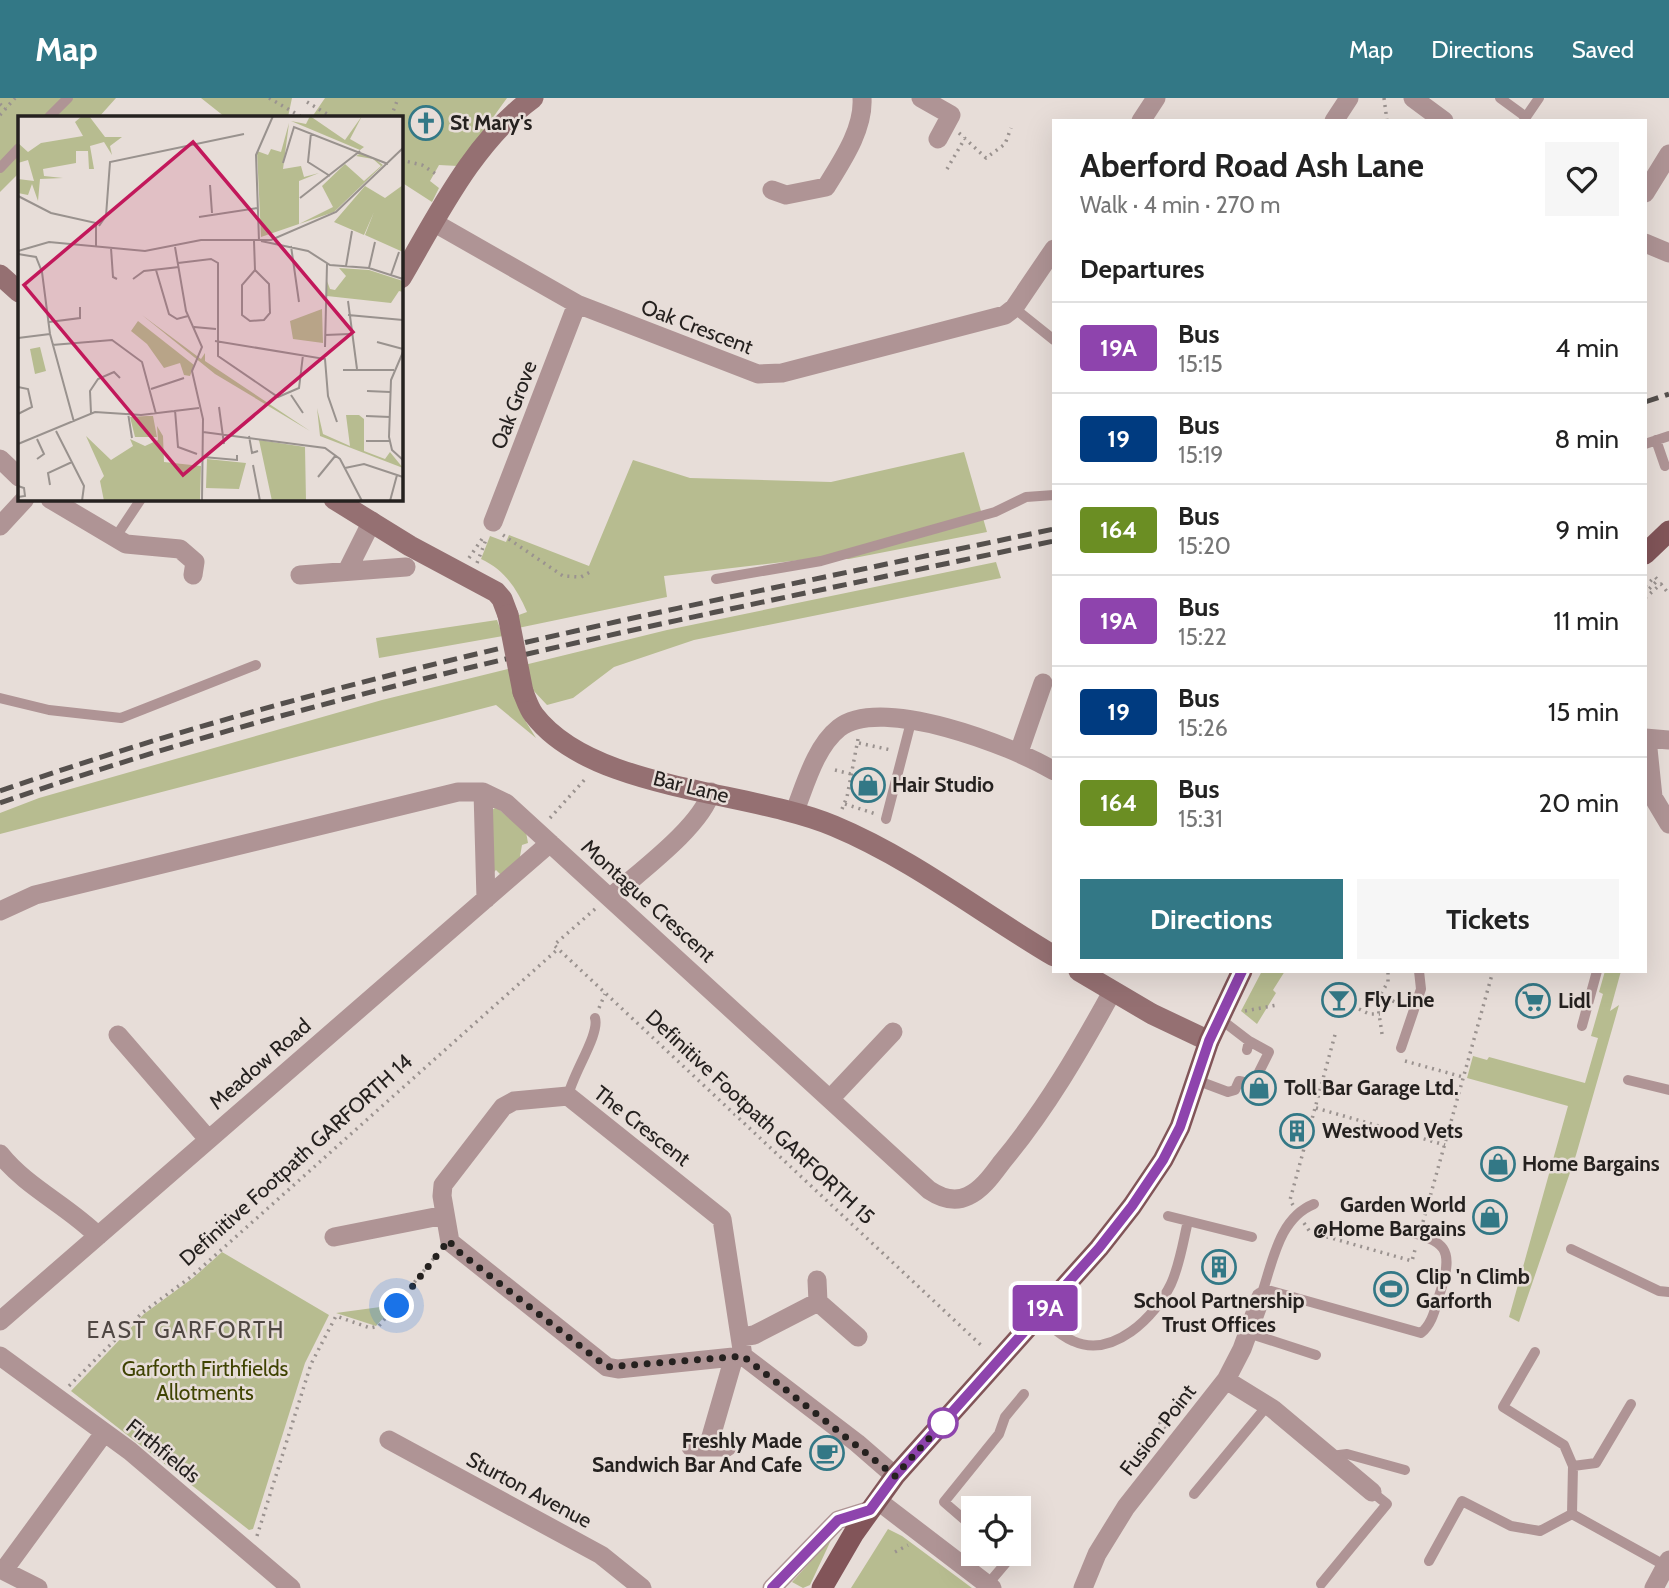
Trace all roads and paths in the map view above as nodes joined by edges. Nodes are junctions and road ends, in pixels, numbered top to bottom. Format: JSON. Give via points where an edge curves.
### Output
{"nodes":[{"id":1,"x":15,"y":98,"type":"edge"},
{"id":2,"x":68,"y":98,"type":"edge"},
{"id":3,"x":269,"y":98,"type":"edge"},
{"id":4,"x":533,"y":98,"type":"edge"},
{"id":5,"x":862,"y":98,"type":"edge"},
{"id":6,"x":921,"y":98,"type":"edge"},
{"id":7,"x":961,"y":98,"type":"edge"},
{"id":8,"x":1156,"y":98,"type":"edge"},
{"id":9,"x":1349,"y":98,"type":"edge"},
{"id":10,"x":1384,"y":98,"type":"edge"},
{"id":11,"x":1413,"y":98,"type":"edge"},
{"id":12,"x":1500,"y":98,"type":"edge"},
{"id":13,"x":1539,"y":98,"type":"edge"},
{"id":14,"x":397,"y":100,"type":"dead end"},
{"id":15,"x":307,"y":102,"type":"dead end"},
{"id":16,"x":0,"y":104,"type":"edge"},
{"id":17,"x":6,"y":109,"type":"junction"},
{"id":18,"x":0,"y":115,"type":"edge"},
{"id":19,"x":50,"y":116,"type":"edge"},
{"id":20,"x":300,"y":116,"type":"edge"},
{"id":21,"x":330,"y":116,"type":"edge"},
{"id":22,"x":391,"y":116,"type":"edge"},
{"id":23,"x":949,"y":119,"type":"junction"},
{"id":24,"x":1141,"y":119,"type":"edge"},
{"id":25,"x":1335,"y":119,"type":"edge"},
{"id":26,"x":1387,"y":119,"type":"edge"},
{"id":27,"x":1441,"y":119,"type":"edge"},
{"id":28,"x":1525,"y":119,"type":"edge"},
{"id":29,"x":1011,"y":128,"type":"dead end"},
{"id":30,"x":965,"y":138,"type":"junction"},
{"id":31,"x":938,"y":139,"type":"dead end"},
{"id":32,"x":18,"y":149,"type":"edge"},
{"id":33,"x":1669,"y":154,"type":"edge"},
{"id":34,"x":402,"y":160,"type":"edge"},
{"id":35,"x":0,"y":168,"type":"edge"},
{"id":36,"x":947,"y":169,"type":"dead end"},
{"id":37,"x":456,"y":186,"type":"junction"},
{"id":38,"x":772,"y":190,"type":"dead end"},
{"id":39,"x":1647,"y":190,"type":"edge"},
{"id":40,"x":433,"y":222,"type":"junction"},
{"id":41,"x":1647,"y":244,"type":"edge"},
{"id":42,"x":1052,"y":252,"type":"edge"},
{"id":43,"x":1669,"y":253,"type":"edge"},
{"id":44,"x":402,"y":276,"type":"edge"},
{"id":45,"x":577,"y":304,"type":"junction"},
{"id":46,"x":1014,"y":308,"type":"junction"},
{"id":47,"x":1052,"y":338,"type":"edge"},
{"id":48,"x":1669,"y":436,"type":"edge"},
{"id":49,"x":1656,"y":440,"type":"junction"},
{"id":50,"x":1647,"y":443,"type":"edge"},
{"id":51,"x":0,"y":459,"type":"edge"},
{"id":52,"x":1665,"y":466,"type":"dead end"},
{"id":53,"x":18,"y":476,"type":"edge"},
{"id":54,"x":1052,"y":495,"type":"edge"},
{"id":55,"x":24,"y":500,"type":"edge"},
{"id":56,"x":52,"y":500,"type":"edge"},
{"id":57,"x":140,"y":500,"type":"edge"},
{"id":58,"x":336,"y":500,"type":"edge"},
{"id":59,"x":372,"y":521,"type":"junction"},
{"id":60,"x":493,"y":522,"type":"junction"},
{"id":61,"x":0,"y":526,"type":"edge"},
{"id":62,"x":1669,"y":530,"type":"edge"},
{"id":63,"x":115,"y":538,"type":"junction"},
{"id":64,"x":1647,"y":551,"type":"edge"},
{"id":65,"x":405,"y":568,"type":"dead end"},
{"id":66,"x":346,"y":571,"type":"junction"},
{"id":67,"x":590,"y":572,"type":"dead end"},
{"id":68,"x":193,"y":575,"type":"dead end"},
{"id":69,"x":300,"y":575,"type":"dead end"},
{"id":70,"x":471,"y":577,"type":"junction"},
{"id":71,"x":716,"y":579,"type":"dead end"},
{"id":72,"x":1647,"y":584,"type":"edge"},
{"id":73,"x":1647,"y":594,"type":"edge"},
{"id":74,"x":1647,"y":594,"type":"edge"},
{"id":75,"x":1669,"y":594,"type":"edge"},
{"id":76,"x":256,"y":665,"type":"dead end"},
{"id":77,"x":1043,"y":683,"type":"dead end"},
{"id":78,"x":0,"y":698,"type":"edge"},
{"id":79,"x":849,"y":721,"type":"junction"},
{"id":80,"x":911,"y":722,"type":"junction"},
{"id":81,"x":1647,"y":739,"type":"edge"},
{"id":82,"x":1669,"y":740,"type":"edge"},
{"id":83,"x":859,"y":743,"type":"junction"},
{"id":84,"x":1647,"y":747,"type":"edge"},
{"id":85,"x":904,"y":752,"type":"junction"},
{"id":86,"x":1018,"y":752,"type":"junction"},
{"id":87,"x":600,"y":762,"type":"junction"},
{"id":88,"x":835,"y":770,"type":"dead end"},
{"id":89,"x":1052,"y":770,"type":"edge"},
{"id":90,"x":851,"y":774,"type":"junction"},
{"id":91,"x":483,"y":792,"type":"junction"},
{"id":92,"x":711,"y":792,"type":"junction"},
{"id":93,"x":845,"y":804,"type":"junction"},
{"id":94,"x":794,"y":813,"type":"junction"},
{"id":95,"x":886,"y":819,"type":"joint"},
{"id":96,"x":1669,"y":824,"type":"edge"},
{"id":97,"x":832,"y":825,"type":"junction"},
{"id":98,"x":544,"y":837,"type":"junction"},
{"id":99,"x":610,"y":897,"type":"junction"},
{"id":100,"x":486,"y":899,"type":"junction"},
{"id":101,"x":0,"y":911,"type":"edge"},
{"id":102,"x":558,"y":949,"type":"junction"},
{"id":103,"x":1052,"y":955,"type":"edge"},
{"id":104,"x":1084,"y":973,"type":"edge"},
{"id":105,"x":1241,"y":973,"type":"edge"},
{"id":106,"x":1388,"y":973,"type":"edge"},
{"id":107,"x":1419,"y":973,"type":"edge"},
{"id":108,"x":1492,"y":973,"type":"edge"},
{"id":109,"x":1596,"y":973,"type":"edge"},
{"id":110,"x":1112,"y":992,"type":"junction"},
{"id":111,"x":1373,"y":993,"type":"dead end"},
{"id":112,"x":1379,"y":996,"type":"junction"},
{"id":113,"x":1400,"y":1004,"type":"dead end"},
{"id":114,"x":1277,"y":1005,"type":"dead end"},
{"id":115,"x":1359,"y":1009,"type":"dead end"},
{"id":116,"x":1380,"y":1014,"type":"junction"},
{"id":117,"x":596,"y":1018,"type":"dead end"},
{"id":118,"x":1219,"y":1018,"type":"junction"},
{"id":119,"x":1582,"y":1026,"type":"dead end"},
{"id":120,"x":1336,"y":1031,"type":"dead end"},
{"id":121,"x":893,"y":1032,"type":"dead end"},
{"id":122,"x":1382,"y":1034,"type":"dead end"},
{"id":123,"x":118,"y":1035,"type":"dead end"},
{"id":124,"x":1209,"y":1041,"type":"junction"},
{"id":125,"x":1401,"y":1048,"type":"dead end"},
{"id":126,"x":1398,"y":1059,"type":"dead end"},
{"id":127,"x":1464,"y":1077,"type":"junction"},
{"id":128,"x":1196,"y":1080,"type":"junction"},
{"id":129,"x":1628,"y":1080,"type":"dead end"},
{"id":130,"x":1669,"y":1090,"type":"edge"},
{"id":131,"x":568,"y":1096,"type":"junction"},
{"id":132,"x":830,"y":1099,"type":"junction"},
{"id":133,"x":1316,"y":1108,"type":"junction"},
{"id":134,"x":208,"y":1139,"type":"junction"},
{"id":135,"x":1445,"y":1144,"type":"junction"},
{"id":136,"x":0,"y":1154,"type":"edge"},
{"id":137,"x":1314,"y":1204,"type":"dead end"},
{"id":138,"x":1298,"y":1213,"type":"junction"},
{"id":139,"x":445,"y":1215,"type":"junction"},
{"id":140,"x":1168,"y":1216,"type":"dead end"},
{"id":141,"x":1188,"y":1222,"type":"junction"},
{"id":142,"x":1394,"y":1227,"type":"dead end"},
{"id":143,"x":98,"y":1236,"type":"junction"},
{"id":144,"x":1419,"y":1236,"type":"junction"},
{"id":145,"x":334,"y":1237,"type":"dead end"},
{"id":146,"x":1252,"y":1237,"type":"dead end"},
{"id":147,"x":449,"y":1240,"type":"junction"},
{"id":148,"x":1571,"y":1249,"type":"dead end"},
{"id":149,"x":817,"y":1280,"type":"dead end"},
{"id":150,"x":1669,"y":1292,"type":"edge"},
{"id":151,"x":1263,"y":1293,"type":"junction"},
{"id":152,"x":818,"y":1302,"type":"junction"},
{"id":153,"x":1038,"y":1316,"type":"junction"},
{"id":154,"x":0,"y":1321,"type":"edge"},
{"id":155,"x":1248,"y":1333,"type":"junction"},
{"id":156,"x":858,"y":1337,"type":"dead end"},
{"id":157,"x":739,"y":1350,"type":"junction"},
{"id":158,"x":1535,"y":1352,"type":"dead end"},
{"id":159,"x":1316,"y":1355,"type":"dead end"},
{"id":160,"x":0,"y":1356,"type":"edge"},
{"id":161,"x":998,"y":1362,"type":"junction"},
{"id":162,"x":1226,"y":1380,"type":"junction"},
{"id":163,"x":1024,"y":1394,"type":"dead end"},
{"id":164,"x":58,"y":1397,"type":"junction"},
{"id":165,"x":1631,"y":1404,"type":"dead end"},
{"id":166,"x":1268,"y":1405,"type":"junction"},
{"id":167,"x":104,"y":1433,"type":"junction"},
{"id":168,"x":389,"y":1440,"type":"dead end"},
{"id":169,"x":709,"y":1447,"type":"dead end"},
{"id":170,"x":1330,"y":1457,"type":"junction"},
{"id":171,"x":1573,"y":1466,"type":"junction"},
{"id":172,"x":1405,"y":1470,"type":"dead end"},
{"id":173,"x":895,"y":1476,"type":"junction"},
{"id":174,"x":1373,"y":1492,"type":"joint"},
{"id":175,"x":1194,"y":1494,"type":"dead end"},
{"id":176,"x":873,"y":1505,"type":"junction"},
{"id":177,"x":1572,"y":1514,"type":"junction"},
{"id":178,"x":961,"y":1517,"type":"edge"},
{"id":179,"x":251,"y":1555,"type":"junction"},
{"id":180,"x":1429,"y":1561,"type":"dead end"},
{"id":181,"x":1667,"y":1563,"type":"edge"},
{"id":182,"x":1004,"y":1566,"type":"edge"},
{"id":183,"x":2,"y":1569,"type":"edge"},
{"id":184,"x":1321,"y":1584,"type":"dead end"},
{"id":185,"x":990,"y":1586,"type":"edge"},
{"id":186,"x":38,"y":1588,"type":"edge"},
{"id":187,"x":291,"y":1588,"type":"edge"},
{"id":188,"x":642,"y":1588,"type":"edge"},
{"id":189,"x":772,"y":1588,"type":"edge"},
{"id":190,"x":822,"y":1588,"type":"edge"},
{"id":191,"x":1083,"y":1588,"type":"edge"},
{"id":192,"x":1654,"y":1588,"type":"edge"}],
"edges":[{"from":1,"to":17,"type":"path"},
{"from":2,"to":19,"type":"lane"},
{"from":3,"to":20,"type":"path"},
{"from":4,"to":37,"type":"street","via":[[502,124]]},
{"from":5,"to":38,"type":"street","via":[[863,111],[847,154],[826,187],[786,195]]},
{"from":6,"to":23,"type":"street"},
{"from":7,"to":23,"type":"street"},
{"from":8,"to":24,"type":"street"},
{"from":9,"to":25,"type":"street"},
{"from":10,"to":26,"type":"path"},
{"from":11,"to":27,"type":"street"},
{"from":12,"to":28,"type":"lane"},
{"from":13,"to":28,"type":"lane"},
{"from":14,"to":22,"type":"path"},
{"from":15,"to":21,"type":"path"},
{"from":16,"to":17,"type":"path"},
{"from":17,"to":18,"type":"path"},
{"from":23,"to":30,"type":"path"},
{"from":23,"to":31,"type":"street"},
{"from":29,"to":30,"type":"path","via":[[1004,144],[986,158]]},
{"from":30,"to":36,"type":"path"},
{"from":32,"to":35,"type":"lane"},
{"from":33,"to":39,"type":"street"},
{"from":34,"to":37,"type":"path","via":[[422,164]]},
{"from":37,"to":40,"type":"street"},
{"from":40,"to":44,"type":"street"},
{"from":40,"to":45,"type":"street","name":"Oak Crescent"},
{"from":41,"to":43,"type":"street"},
{"from":42,"to":46,"type":"street"},
{"from":45,"to":46,"type":"street","name":"Oak Crescent","via":[[747,372],[770,375],[1000,317]]},
{"from":45,"to":60,"type":"street","name":"Oak Grove"},
{"from":46,"to":47,"type":"lane"},
{"from":48,"to":49,"type":"lane"},
{"from":49,"to":50,"type":"lane"},
{"from":49,"to":52,"type":"lane"},
{"from":51,"to":53,"type":"street"},
{"from":54,"to":71,"type":"lane","via":[[1026,497],[995,512],[821,561]]},
{"from":55,"to":61,"type":"street"},
{"from":56,"to":63,"type":"street"},
{"from":57,"to":63,"type":"lane"},
{"from":58,"to":59,"type":"street","name":"Bar Lane"},
{"from":59,"to":66,"type":"street"},
{"from":59,"to":70,"type":"street","name":"Bar Lane"},
{"from":60,"to":67,"type":"path","via":[[506,540],[563,576],[581,577]]},
{"from":60,"to":70,"type":"path"},
{"from":60,"to":70,"type":"path","via":[[469,559]]},
{"from":62,"to":64,"type":"main road"},
{"from":63,"to":68,"type":"street","via":[[126,544],[180,549],[195,562]]},
{"from":65,"to":66,"type":"street"},
{"from":66,"to":69,"type":"street"},
{"from":70,"to":87,"type":"street","name":"Bar Lane","bridge":true,"via":[[502,599],[523,692],[534,715],[573,749]]},
{"from":72,"to":73,"type":"path","via":[[1655,577],[1658,580]]},
{"from":74,"to":75,"type":"path","via":[[1661,584]]},
{"from":76,"to":78,"type":"lane","via":[[121,718],[49,710]]},
{"from":77,"to":86,"type":"street"},
{"from":79,"to":80,"type":"street"},
{"from":79,"to":83,"type":"path"},
{"from":79,"to":94,"type":"street","via":[[822,747]]},
{"from":80,"to":85,"type":"lane"},
{"from":80,"to":86,"type":"street","via":[[970,733]]},
{"from":81,"to":82,"type":"street"},
{"from":83,"to":85,"type":"path"},
{"from":83,"to":90,"type":"path"},
{"from":84,"to":96,"type":"street","via":[[1653,797]]},
{"from":85,"to":95,"type":"lane"},
{"from":86,"to":89,"type":"street"},
{"from":87,"to":92,"type":"street","name":"Bar Lane"},
{"from":87,"to":98,"type":"path"},
{"from":88,"to":90,"type":"path"},
{"from":90,"to":93,"type":"path"},
{"from":91,"to":98,"type":"street","name":"Montague Crescent","via":[[506,803]]},
{"from":91,"to":100,"type":"street"},
{"from":91,"to":101,"type":"street","via":[[458,792],[34,895]]},
{"from":92,"to":94,"type":"street","name":"Bar Lane"},
{"from":92,"to":99,"type":"street","via":[[702,813]]},
{"from":93,"to":95,"type":"path"},
{"from":93,"to":97,"type":"path"},
{"from":94,"to":97,"type":"street","name":"Bar Lane"},
{"from":97,"to":103,"type":"street","name":"Bar Lane","via":[[902,859]]},
{"from":98,"to":99,"type":"street","name":"Montague Crescent"},
{"from":98,"to":100,"type":"street","name":"Meadow Road"},
{"from":99,"to":102,"type":"path","via":[[554,946]]},
{"from":99,"to":132,"type":"street","name":"Montague Crescent"},
{"from":100,"to":134,"type":"street","name":"Meadow Road"},
{"from":102,"to":161,"type":"path","name":"Definitive Footpath GARFORTH 15"},
{"from":102,"to":164,"type":"path","name":"Definitive Footpath GARFORTH 14","via":[[192,1276],[142,1313]]},
{"from":104,"to":110,"type":"street"},
{"from":105,"to":118,"type":"main road"},
{"from":106,"to":112,"type":"path"},
{"from":107,"to":125,"type":"lane","via":[[1421,989]]},
{"from":108,"to":127,"type":"path"},
{"from":109,"to":119,"type":"lane"},
{"from":110,"to":124,"type":"street"},
{"from":110,"to":132,"type":"street","name":"Montague Crescent","via":[[1049,1101],[970,1196],[948,1199],[929,1190]]},
{"from":111,"to":112,"type":"path"},
{"from":112,"to":113,"type":"path"},
{"from":112,"to":116,"type":"path"},
{"from":114,"to":118,"type":"path"},
{"from":115,"to":116,"type":"path"},
{"from":116,"to":122,"type":"path"},
{"from":117,"to":131,"type":"lane","via":[[596,1034],[575,1071]]},
{"from":118,"to":124,"type":"main road"},
{"from":118,"to":128,"type":"lane","via":[[1248,1045],[1269,1052],[1252,1084],[1239,1081],[1235,1090],[1228,1091]]},
{"from":120,"to":133,"type":"path"},
{"from":121,"to":132,"type":"street"},
{"from":123,"to":134,"type":"street"},
{"from":124,"to":128,"type":"main road"},
{"from":126,"to":127,"type":"path"},
{"from":127,"to":135,"type":"path"},
{"from":128,"to":153,"type":"main road","via":[[1163,1160],[1132,1206]]},
{"from":129,"to":130,"type":"lane"},
{"from":131,"to":139,"type":"street","name":"The Crescent","via":[[514,1101],[503,1107],[443,1185]]},
{"from":131,"to":157,"type":"street","name":"The Crescent","via":[[722,1219]]},
{"from":133,"to":135,"type":"path"},
{"from":133,"to":138,"type":"path","via":[[1290,1200]]},
{"from":134,"to":143,"type":"street","name":"Meadow Road"},
{"from":135,"to":144,"type":"path"},
{"from":136,"to":143,"type":"street"},
{"from":137,"to":138,"type":"lane"},
{"from":138,"to":144,"type":"path","via":[[1310,1232],[1412,1261]]},
{"from":138,"to":151,"type":"lane","via":[[1282,1233]]},
{"from":139,"to":145,"type":"street"},
{"from":139,"to":147,"type":"street","name":"The Crescent"},
{"from":140,"to":141,"type":"lane"},
{"from":141,"to":146,"type":"lane"},
{"from":141,"to":153,"type":"lane","via":[[1176,1270],[1163,1297],[1144,1320],[1120,1338],[1086,1345],[1064,1336]]},
{"from":142,"to":144,"type":"lane"},
{"from":143,"to":154,"type":"street","name":"Meadow Road"},
{"from":144,"to":151,"type":"lane","via":[[1441,1247],[1450,1265],[1431,1322],[1421,1333]]},
{"from":147,"to":157,"type":"street","via":[[607,1367]]},
{"from":147,"to":179,"type":"path","via":[[379,1326],[370,1328],[336,1316],[311,1364]]},
{"from":148,"to":150,"type":"lane"},
{"from":149,"to":152,"type":"street"},
{"from":151,"to":155,"type":"street","name":"Fusion Point"},
{"from":152,"to":156,"type":"street"},
{"from":152,"to":157,"type":"street","via":[[754,1335]]},
{"from":153,"to":161,"type":"main road"},
{"from":155,"to":159,"type":"lane"},
{"from":155,"to":162,"type":"street","name":"Fusion Point"},
{"from":157,"to":169,"type":"street"},
{"from":157,"to":173,"type":"street"},
{"from":158,"to":171,"type":"lane","via":[[1503,1407],[1564,1445]]},
{"from":160,"to":164,"type":"street","name":"Firthfields"},
{"from":161,"to":173,"type":"main road"},
{"from":162,"to":166,"type":"street"},
{"from":162,"to":191,"type":"street","name":"Fusion Point","via":[[1126,1507],[1097,1554]]},
{"from":163,"to":178,"type":"lane","via":[[999,1434],[944,1502]]},
{"from":164,"to":167,"type":"street","name":"Firthfields"},
{"from":165,"to":171,"type":"lane","via":[[1596,1463]]},
{"from":166,"to":170,"type":"street"},
{"from":166,"to":175,"type":"lane"},
{"from":167,"to":179,"type":"street","name":"Firthfields"},
{"from":167,"to":183,"type":"street"},
{"from":168,"to":188,"type":"street","name":"Sturton Avenue","via":[[601,1555]]},
{"from":170,"to":172,"type":"lane","via":[[1347,1454]]},
{"from":170,"to":174,"type":"street"},
{"from":171,"to":177,"type":"lane"},
{"from":173,"to":176,"type":"main road"},
{"from":174,"to":184,"type":"lane","via":[[1387,1504]]},
{"from":176,"to":185,"type":"street"},
{"from":176,"to":189,"type":"street","via":[[838,1520]]},
{"from":176,"to":190,"type":"main road"},
{"from":177,"to":180,"type":"lane","via":[[1540,1531],[1511,1526],[1462,1501]]},
{"from":177,"to":181,"type":"lane"},
{"from":179,"to":187,"type":"street","name":"Firthfields"},
{"from":181,"to":192,"type":"street"},
{"from":182,"to":185,"type":"lane"},
{"from":183,"to":186,"type":"street"}]}
